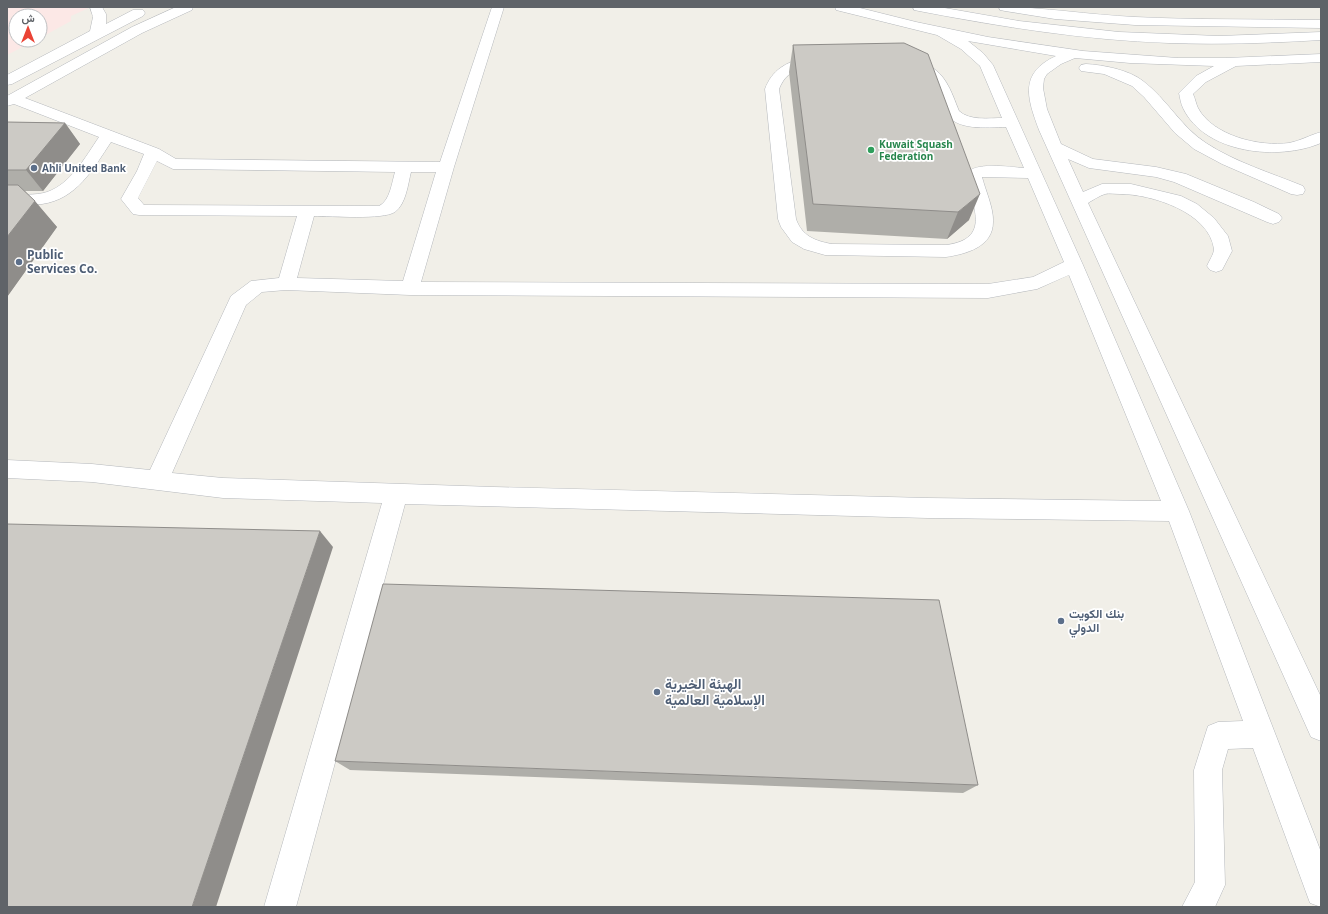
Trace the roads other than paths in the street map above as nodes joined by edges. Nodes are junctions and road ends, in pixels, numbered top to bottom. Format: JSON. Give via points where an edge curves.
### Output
{"nodes":[{"id":1,"x":96,"y":7,"type":"edge"},
{"id":2,"x":152,"y":7,"type":"edge"},
{"id":3,"x":187,"y":7,"type":"edge"},
{"id":4,"x":498,"y":7,"type":"edge"},
{"id":5,"x":841,"y":7,"type":"edge"},
{"id":6,"x":919,"y":7,"type":"edge"},
{"id":7,"x":1005,"y":7,"type":"edge"},
{"id":8,"x":1056,"y":12,"type":"edge"},
{"id":9,"x":1285,"y":12,"type":"dead end"},
{"id":10,"x":1276,"y":22,"type":"junction"},
{"id":11,"x":1321,"y":24,"type":"edge"},
{"id":12,"x":1025,"y":27,"type":"junction"},
{"id":13,"x":941,"y":32,"type":"junction"},
{"id":14,"x":95,"y":34,"type":"junction"},
{"id":15,"x":1321,"y":36,"type":"edge"},
{"id":16,"x":1073,"y":54,"type":"junction"},
{"id":17,"x":1321,"y":58,"type":"edge"},
{"id":18,"x":832,"y":60,"type":"edge"},
{"id":19,"x":896,"y":62,"type":"edge"},
{"id":20,"x":1236,"y":62,"type":"junction"},
{"id":21,"x":986,"y":65,"type":"junction"},
{"id":22,"x":1031,"y":66,"type":"junction"},
{"id":23,"x":7,"y":81,"type":"edge"},
{"id":24,"x":10,"y":100,"type":"edge"},
{"id":25,"x":1012,"y":122,"type":"junction"},
{"id":26,"x":108,"y":135,"type":"junction"},
{"id":27,"x":1321,"y":138,"type":"edge"},
{"id":28,"x":1054,"y":147,"type":"junction"},
{"id":29,"x":153,"y":152,"type":"junction"},
{"id":30,"x":173,"y":164,"type":"junction"},
{"id":31,"x":404,"y":167,"type":"junction"},
{"id":32,"x":446,"y":167,"type":"junction"},
{"id":33,"x":146,"y":171,"type":"junction"},
{"id":34,"x":1034,"y":173,"type":"junction"},
{"id":35,"x":1297,"y":190,"type":"dead end"},
{"id":36,"x":7,"y":198,"type":"edge"},
{"id":37,"x":1079,"y":201,"type":"junction"},
{"id":38,"x":307,"y":211,"type":"junction"},
{"id":39,"x":1273,"y":218,"type":"dead end"},
{"id":40,"x":1074,"y":265,"type":"junction"},
{"id":41,"x":1216,"y":266,"type":"dead end"},
{"id":42,"x":286,"y":284,"type":"junction"},
{"id":43,"x":410,"y":288,"type":"junction"},
{"id":44,"x":7,"y":469,"type":"edge"},
{"id":45,"x":157,"y":480,"type":"junction"},
{"id":46,"x":396,"y":494,"type":"junction"},
{"id":47,"x":1176,"y":510,"type":"junction"},
{"id":48,"x":1321,"y":728,"type":"edge"},
{"id":49,"x":1261,"y":734,"type":"junction"},
{"id":50,"x":1321,"y":892,"type":"edge"},
{"id":51,"x":280,"y":907,"type":"edge"},
{"id":52,"x":1198,"y":907,"type":"edge"}],
"edges":[{"from":1,"to":14,"type":"street","via":[[100,21]]},
{"from":2,"to":14,"type":"street"},
{"from":3,"to":24,"type":"street","via":[[137,30]]},
{"from":4,"to":32,"type":"street"},
{"from":5,"to":13,"type":"street"},
{"from":6,"to":12,"type":"street"},
{"from":7,"to":8,"type":"street"},
{"from":8,"to":10,"type":"street","via":[[1175,22]]},
{"from":8,"to":12,"type":"street"},
{"from":9,"to":10,"type":"street"},
{"from":10,"to":11,"type":"street"},
{"from":12,"to":15,"type":"street","via":[[1140,39],[1212,41]]},
{"from":13,"to":16,"type":"street"},
{"from":13,"to":21,"type":"street","via":[[966,46]]},
{"from":14,"to":23,"type":"street"},
{"from":16,"to":20,"type":"street"},
{"from":16,"to":22,"type":"street","via":[[1049,65]]},
{"from":17,"to":20,"type":"street"},
{"from":18,"to":34,"type":"street","via":[[803,62],[791,67],[774,80],[772,89],[787,219],[789,228],[795,236],[806,243],[832,250],[931,252],[960,249],[971,244],[984,229],[985,220],[973,175],[980,170]]},
{"from":19,"to":25,"type":"street","via":[[915,65],[935,75],[941,82],[951,110],[957,117],[969,121]]},
{"from":20,"to":27,"type":"street","via":[[1209,73],[1193,84],[1186,93],[1195,116],[1212,132],[1240,144],[1268,148],[1293,146]]},
{"from":21,"to":22,"type":"street","via":[[989,59],[1006,56]]},
{"from":21,"to":25,"type":"street"},
{"from":22,"to":28,"type":"street","via":[[1036,81],[1039,108]]},
{"from":22,"to":35,"type":"street","via":[[1107,70],[1120,75],[1137,83],[1150,94],[1180,130],[1200,146],[1228,161]]},
{"from":24,"to":26,"type":"street"},
{"from":25,"to":34,"type":"street"},
{"from":26,"to":29,"type":"street"},
{"from":26,"to":36,"type":"street","via":[[91,147],[72,184],[63,191],[39,199]]},
{"from":28,"to":37,"type":"street"},
{"from":28,"to":39,"type":"street","via":[[1089,163],[1156,172],[1180,178]]},
{"from":29,"to":30,"type":"street"},
{"from":29,"to":33,"type":"street"},
{"from":30,"to":31,"type":"street"},
{"from":30,"to":33,"type":"street"},
{"from":31,"to":32,"type":"street"},
{"from":31,"to":38,"type":"street","via":[[395,200],[390,208],[381,211]]},
{"from":32,"to":43,"type":"street"},
{"from":33,"to":38,"type":"street","via":[[129,198],[139,210]]},
{"from":34,"to":40,"type":"street"},
{"from":37,"to":41,"type":"street","via":[[1102,189],[1131,189],[1186,205],[1208,222],[1220,236],[1224,251]]},
{"from":37,"to":48,"type":"street"},
{"from":38,"to":42,"type":"street"},
{"from":40,"to":43,"type":"street","via":[[1037,283],[988,291]]},
{"from":40,"to":47,"type":"street"},
{"from":42,"to":43,"type":"street"},
{"from":42,"to":45,"type":"street","via":[[258,286],[238,301]]},
{"from":44,"to":45,"type":"street","via":[[92,473]]},
{"from":45,"to":46,"type":"street","via":[[223,488]]},
{"from":46,"to":47,"type":"street","via":[[928,508]]},
{"from":46,"to":51,"type":"street"},
{"from":47,"to":49,"type":"street"},
{"from":49,"to":50,"type":"street"},
{"from":49,"to":52,"type":"street","via":[[1218,736],[1208,770],[1210,885]]}]}
